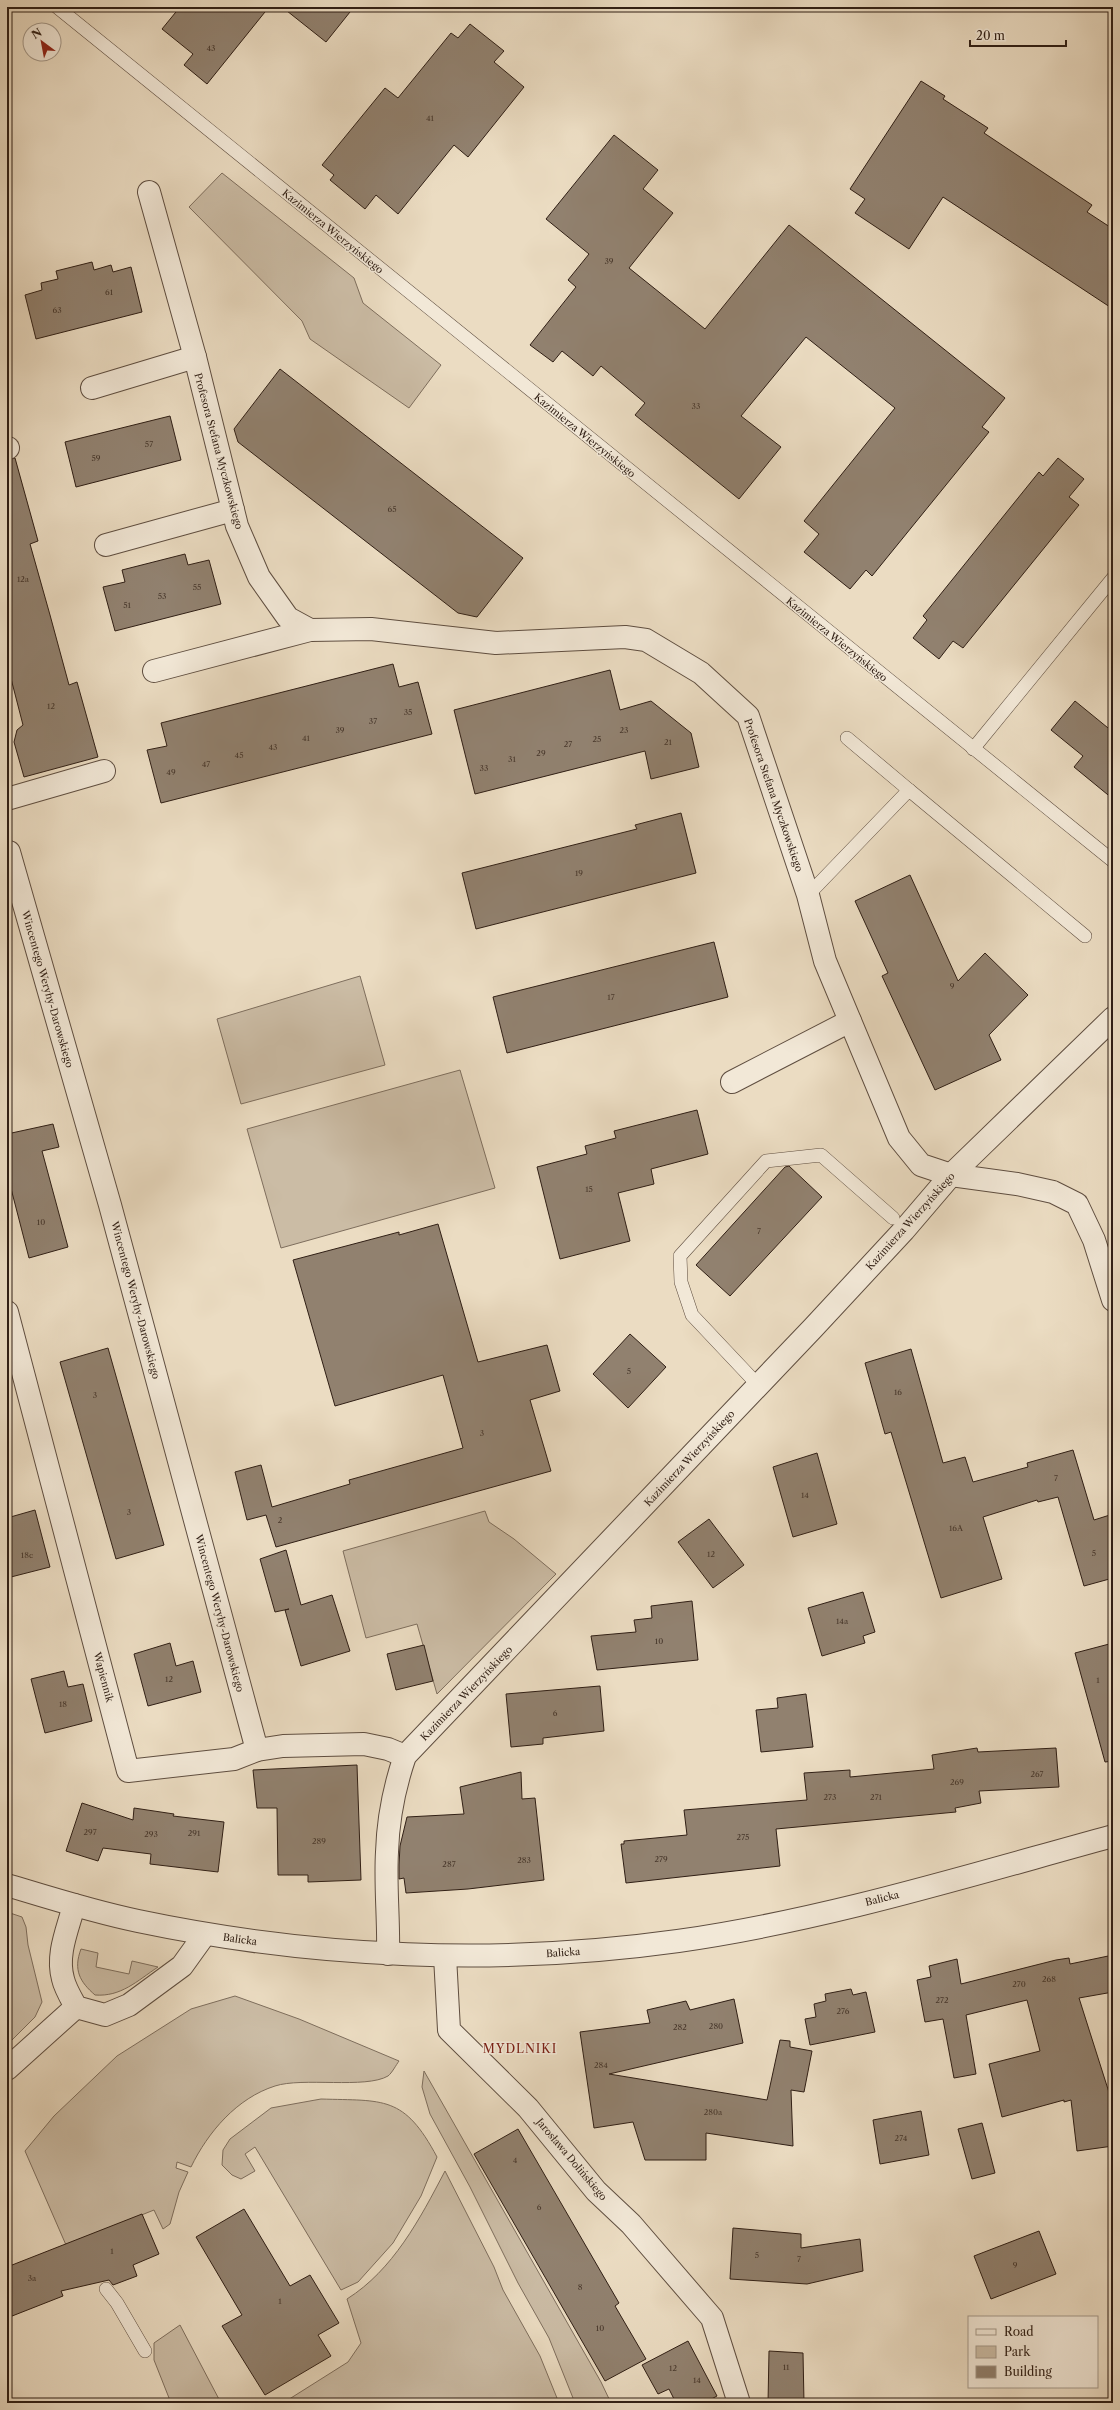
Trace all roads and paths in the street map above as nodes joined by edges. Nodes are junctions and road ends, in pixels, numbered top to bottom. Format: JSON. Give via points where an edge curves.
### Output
{"nodes":[{"id":1,"x":57,"y":7,"type":"edge"},
{"id":2,"x":149,"y":192,"type":"dead end"},
{"id":3,"x":195,"y":357,"type":"junction"},
{"id":4,"x":92,"y":388,"type":"dead end"},
{"id":5,"x":233,"y":510,"type":"junction"},
{"id":6,"x":106,"y":545,"type":"dead end"},
{"id":7,"x":1113,"y":578,"type":"edge"},
{"id":8,"x":310,"y":630,"type":"junction"},
{"id":9,"x":154,"y":671,"type":"dead end"},
{"id":10,"x":847,"y":738,"type":"dead end"},
{"id":11,"x":973,"y":749,"type":"junction"},
{"id":12,"x":104,"y":771,"type":"dead end"},
{"id":13,"x":909,"y":790,"type":"junction"},
{"id":14,"x":7,"y":799,"type":"edge"},
{"id":15,"x":8,"y":850,"type":"edge"},
{"id":16,"x":1113,"y":861,"type":"edge"},
{"id":17,"x":808,"y":895,"type":"junction"},
{"id":18,"x":1085,"y":936,"type":"dead end"},
{"id":19,"x":1113,"y":1018,"type":"edge"},
{"id":20,"x":850,"y":1021,"type":"junction"},
{"id":21,"x":732,"y":1082,"type":"dead end"},
{"id":22,"x":951,"y":1175,"type":"junction"},
{"id":23,"x":893,"y":1218,"type":"dead end"},
{"id":24,"x":1113,"y":1300,"type":"edge"},
{"id":25,"x":7,"y":1312,"type":"edge"},
{"id":26,"x":758,"y":1385,"type":"junction"},
{"id":27,"x":258,"y":1750,"type":"junction"},
{"id":28,"x":405,"y":1756,"type":"junction"},
{"id":29,"x":1113,"y":1836,"type":"edge"},
{"id":30,"x":7,"y":1885,"type":"edge"},
{"id":31,"x":74,"y":1905,"type":"junction"},
{"id":32,"x":205,"y":1934,"type":"junction"},
{"id":33,"x":388,"y":1954,"type":"junction"},
{"id":34,"x":445,"y":1956,"type":"junction"},
{"id":35,"x":76,"y":2007,"type":"junction"},
{"id":36,"x":7,"y":2069,"type":"edge"},
{"id":37,"x":106,"y":2289,"type":"dead end"},
{"id":38,"x":145,"y":2351,"type":"dead end"},
{"id":39,"x":739,"y":2403,"type":"edge"}],
"edges":[{"from":1,"to":11,"type":"lane","name":"Kazimierza Wierzyńskiego"},
{"from":2,"to":3,"type":"street","name":"Profesora Stefana Myczkowskiego"},
{"from":3,"to":4,"type":"street"},
{"from":3,"to":5,"type":"street","name":"Profesora Stefana Myczkowskiego"},
{"from":5,"to":6,"type":"street"},
{"from":5,"to":8,"type":"street","name":"Profesora Stefana Myczkowskiego","via":[[258,578],[288,618]]},
{"from":7,"to":11,"type":"lane"},
{"from":8,"to":9,"type":"street"},
{"from":8,"to":17,"type":"street","name":"Profesora Stefana Myczkowskiego","via":[[371,629],[496,643],[625,637],[646,640],[701,672],[748,716]]},
{"from":10,"to":13,"type":"lane"},
{"from":11,"to":16,"type":"lane","name":"Kazimierza Wierzyńskiego"},
{"from":12,"to":14,"type":"street"},
{"from":13,"to":17,"type":"lane"},
{"from":13,"to":18,"type":"lane"},
{"from":15,"to":27,"type":"street","name":"Wincentego Weryhy-Darowskiego","via":[[110,1205]]},
{"from":17,"to":20,"type":"street","name":"Profesora Stefana Myczkowskiego","via":[[825,961]]},
{"from":19,"to":22,"type":"street","name":"Kazimierza Wierzyńskiego"},
{"from":20,"to":21,"type":"street"},
{"from":20,"to":22,"type":"street","name":"Profesora Stefana Myczkowskiego","via":[[899,1138],[920,1165]]},
{"from":22,"to":24,"type":"street","name":"Profesora Stefana Myczkowskiego","via":[[1017,1184],[1052,1192],[1077,1204],[1094,1240]]},
{"from":22,"to":26,"type":"street","name":"Kazimierza Wierzyńskiego","via":[[904,1230]]},
{"from":23,"to":26,"type":"lane","via":[[821,1155],[766,1161],[680,1256],[681,1282],[692,1315]]},
{"from":25,"to":27,"type":"street","name":"Wapiennik","via":[[128,1771],[234,1759]]},
{"from":26,"to":28,"type":"street","name":"Kazimierza Wierzyńskiego"},
{"from":27,"to":28,"type":"street","name":"Wapiennik","via":[[283,1746],[364,1744]]},
{"from":28,"to":33,"type":"street","name":"Kazimierza Wierzyńskiego","via":[[390,1813],[386,1854]]},
{"from":29,"to":34,"type":"street","name":"Balicka","via":[[875,1900],[736,1931],[629,1947],[558,1953]]},
{"from":30,"to":31,"type":"street","name":"Balicka"},
{"from":31,"to":32,"type":"street","name":"Balicka","via":[[136,1921]]},
{"from":31,"to":35,"type":"street","via":[[60,1964],[63,1980]]},
{"from":32,"to":33,"type":"street","name":"Balicka"},
{"from":32,"to":35,"type":"street","via":[[182,1966],[129,2005],[104,2015]]},
{"from":33,"to":34,"type":"street","name":"Balicka"},
{"from":34,"to":39,"type":"street","name":"Jarosława Dolińskiego","via":[[449,2030],[528,2108],[596,2191],[631,2224],[712,2318]]},
{"from":35,"to":36,"type":"street"},
{"from":37,"to":38,"type":"lane"}]}
